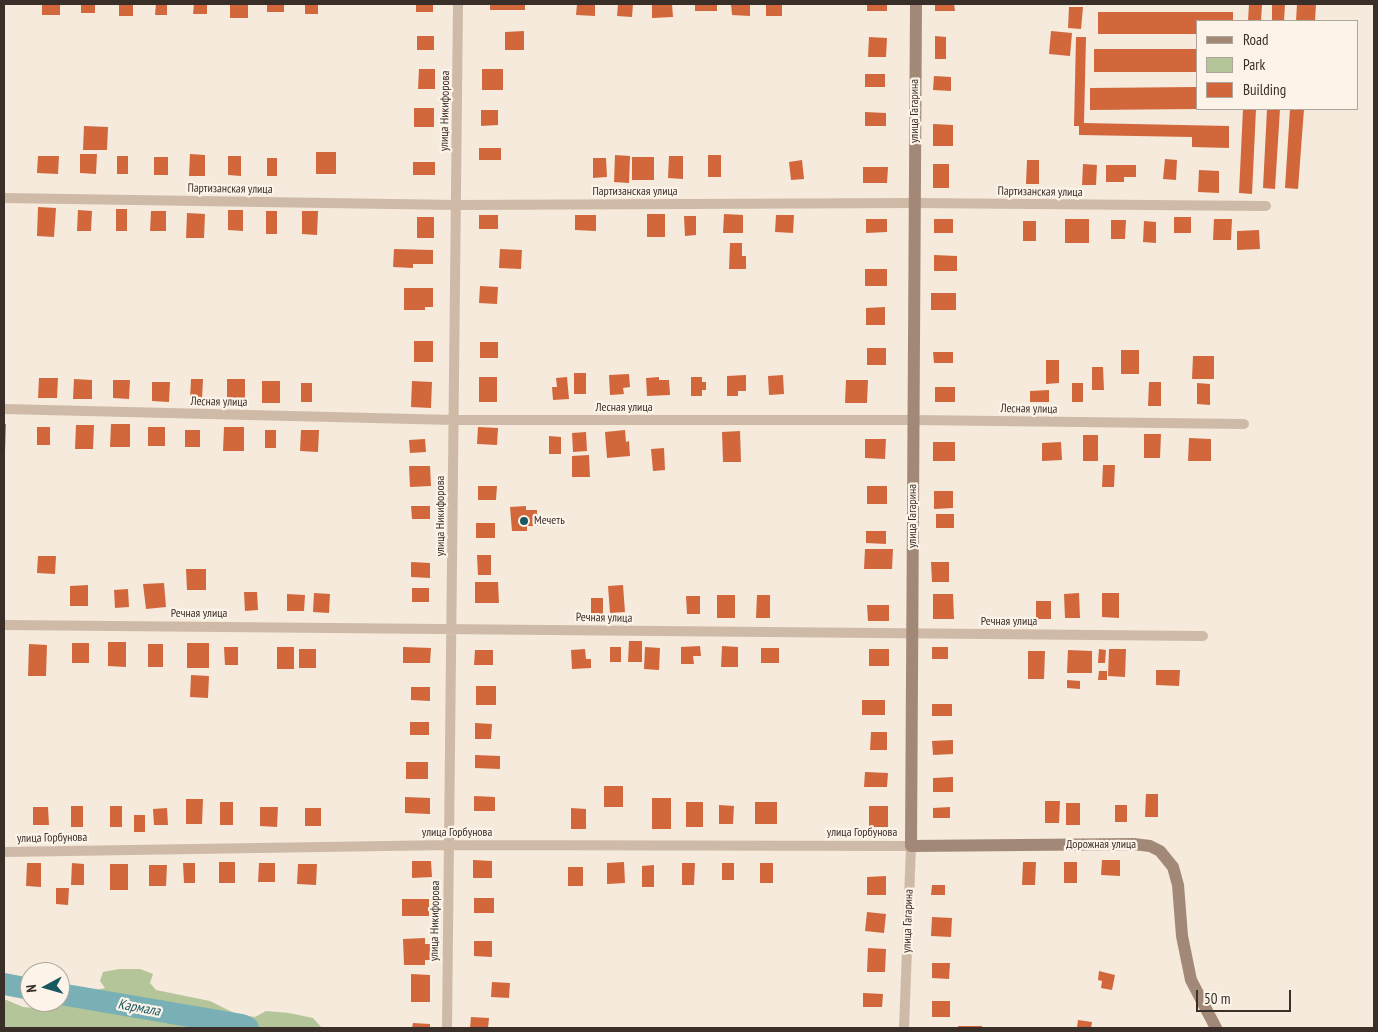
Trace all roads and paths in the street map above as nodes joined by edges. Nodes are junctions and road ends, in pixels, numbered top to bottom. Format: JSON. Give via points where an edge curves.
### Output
{"nodes":[{"id":1,"x":458,"y":4,"type":"edge"},
{"id":2,"x":916,"y":4,"type":"edge"},
{"id":3,"x":4,"y":198,"type":"edge"},
{"id":4,"x":914,"y":203,"type":"junction"},
{"id":5,"x":456,"y":205,"type":"junction"},
{"id":6,"x":1266,"y":206,"type":"dead end"},
{"id":7,"x":4,"y":409,"type":"edge"},
{"id":8,"x":454,"y":420,"type":"junction"},
{"id":9,"x":913,"y":420,"type":"junction"},
{"id":10,"x":1244,"y":424,"type":"dead end"},
{"id":11,"x":4,"y":626,"type":"edge"},
{"id":12,"x":452,"y":629,"type":"junction"},
{"id":13,"x":912,"y":634,"type":"junction"},
{"id":14,"x":1203,"y":636,"type":"dead end"},
{"id":15,"x":448,"y":845,"type":"junction"},
{"id":16,"x":911,"y":846,"type":"junction"},
{"id":17,"x":4,"y":852,"type":"edge"},
{"id":18,"x":446,"y":1028,"type":"edge"},
{"id":19,"x":904,"y":1028,"type":"edge"},
{"id":20,"x":1216,"y":1028,"type":"edge"}],
"edges":[{"from":1,"to":5,"type":"street","name":"улица Никифорова"},
{"from":2,"to":4,"type":"main road","name":"улица Гагарина"},
{"from":3,"to":5,"type":"street","name":"Партизанская улица"},
{"from":4,"to":5,"type":"street","name":"Партизанская улица"},
{"from":4,"to":6,"type":"street","name":"Партизанская улица"},
{"from":4,"to":9,"type":"main road","name":"улица Гагарина"},
{"from":5,"to":8,"type":"street","name":"улица Никифорова"},
{"from":7,"to":8,"type":"street","name":"Лесная улица"},
{"from":8,"to":9,"type":"street","name":"Лесная улица"},
{"from":8,"to":12,"type":"street","name":"улица Никифорова"},
{"from":9,"to":10,"type":"street","name":"Лесная улица"},
{"from":9,"to":13,"type":"main road","name":"улица Гагарина"},
{"from":11,"to":12,"type":"street","name":"Речная улица"},
{"from":12,"to":13,"type":"street","name":"Речная улица"},
{"from":12,"to":15,"type":"street","name":"улица Никифорова"},
{"from":13,"to":14,"type":"street","name":"Речная улица"},
{"from":13,"to":16,"type":"main road","name":"улица Гагарина"},
{"from":15,"to":16,"type":"street","name":"улица Горбунова"},
{"from":15,"to":17,"type":"street","name":"улица Горбунова"},
{"from":15,"to":18,"type":"street","name":"улица Никифорова"},
{"from":16,"to":19,"type":"street","name":"улица Гагарина"},
{"from":16,"to":20,"type":"main road","name":"Дорожная улица","via":[[1133,844],[1160,851],[1173,866],[1178,884],[1182,936],[1191,980]]}]}
